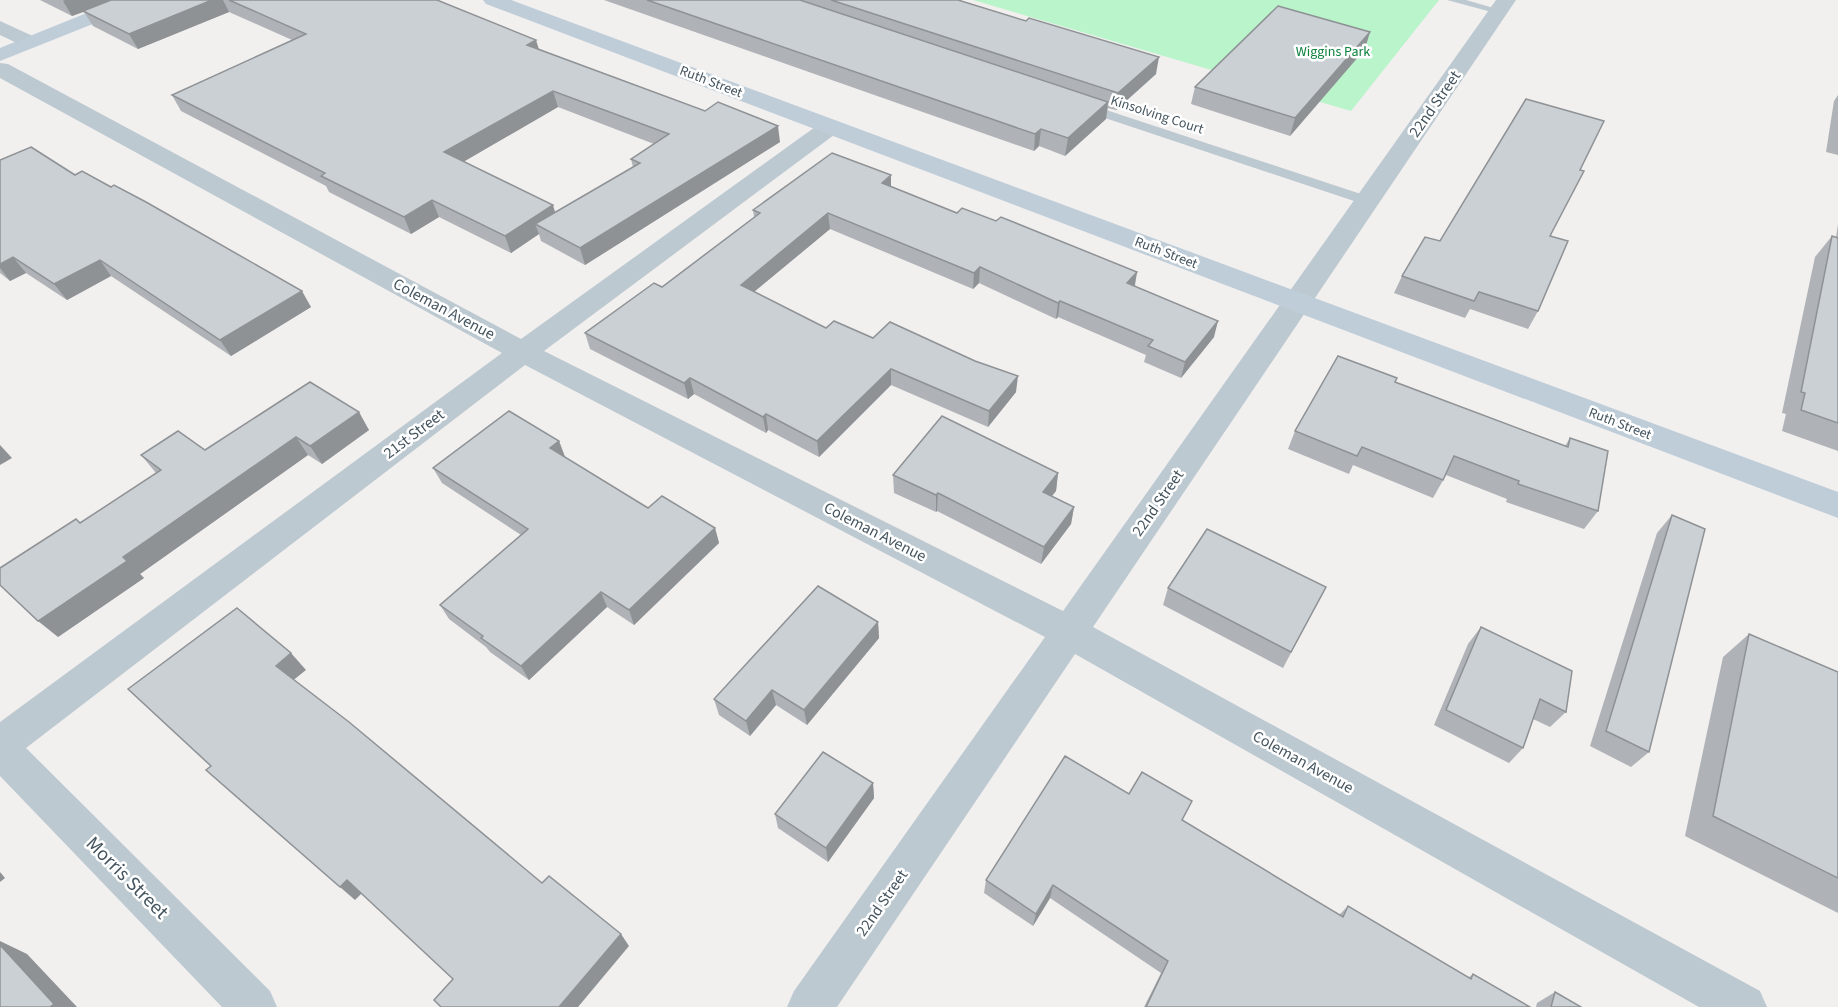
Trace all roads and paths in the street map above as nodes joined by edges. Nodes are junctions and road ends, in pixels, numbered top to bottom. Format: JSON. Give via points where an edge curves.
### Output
{"nodes":[{"id":1,"x":136,"y":0,"type":"edge"},
{"id":2,"x":493,"y":0,"type":"edge"},
{"id":3,"x":1452,"y":0,"type":"edge"},
{"id":4,"x":1502,"y":6,"type":"edge"},
{"id":5,"x":0,"y":27,"type":"edge"},
{"id":6,"x":30,"y":42,"type":"junction"},
{"id":7,"x":0,"y":55,"type":"edge"},
{"id":8,"x":0,"y":69,"type":"edge"},
{"id":9,"x":1072,"y":102,"type":"edge"},
{"id":10,"x":830,"y":127,"type":"junction"},
{"id":11,"x":1368,"y":201,"type":"junction"},
{"id":12,"x":1298,"y":302,"type":"junction"},
{"id":13,"x":523,"y":352,"type":"junction"},
{"id":14,"x":1838,"y":505,"type":"edge"},
{"id":15,"x":1070,"y":632,"type":"junction"},
{"id":16,"x":0,"y":747,"type":"edge"},
{"id":17,"x":240,"y":1003,"type":"edge"},
{"id":18,"x":810,"y":1007,"type":"edge"},
{"id":19,"x":1744,"y":1007,"type":"edge"}],
"edges":[{"from":1,"to":6,"type":"street"},
{"from":2,"to":10,"type":"street","name":"Ruth Street"},
{"from":3,"to":4,"type":"lane"},
{"from":4,"to":11,"type":"street","name":"22nd Street"},
{"from":5,"to":6,"type":"street"},
{"from":6,"to":7,"type":"street"},
{"from":8,"to":13,"type":"street","name":"Coleman Avenue"},
{"from":9,"to":11,"type":"lane","name":"Kinsolving Court"},
{"from":10,"to":12,"type":"street","name":"Ruth Street"},
{"from":10,"to":13,"type":"street","name":"21st Street"},
{"from":11,"to":12,"type":"street","name":"22nd Street"},
{"from":12,"to":14,"type":"street","name":"Ruth Street"},
{"from":12,"to":15,"type":"street","name":"22nd Street"},
{"from":13,"to":15,"type":"street","name":"Coleman Avenue"},
{"from":13,"to":16,"type":"street","name":"21st Street"},
{"from":15,"to":18,"type":"street","name":"22nd Street"},
{"from":15,"to":19,"type":"street","name":"Coleman Avenue"},
{"from":16,"to":17,"type":"street","name":"Morris Street"}]}
